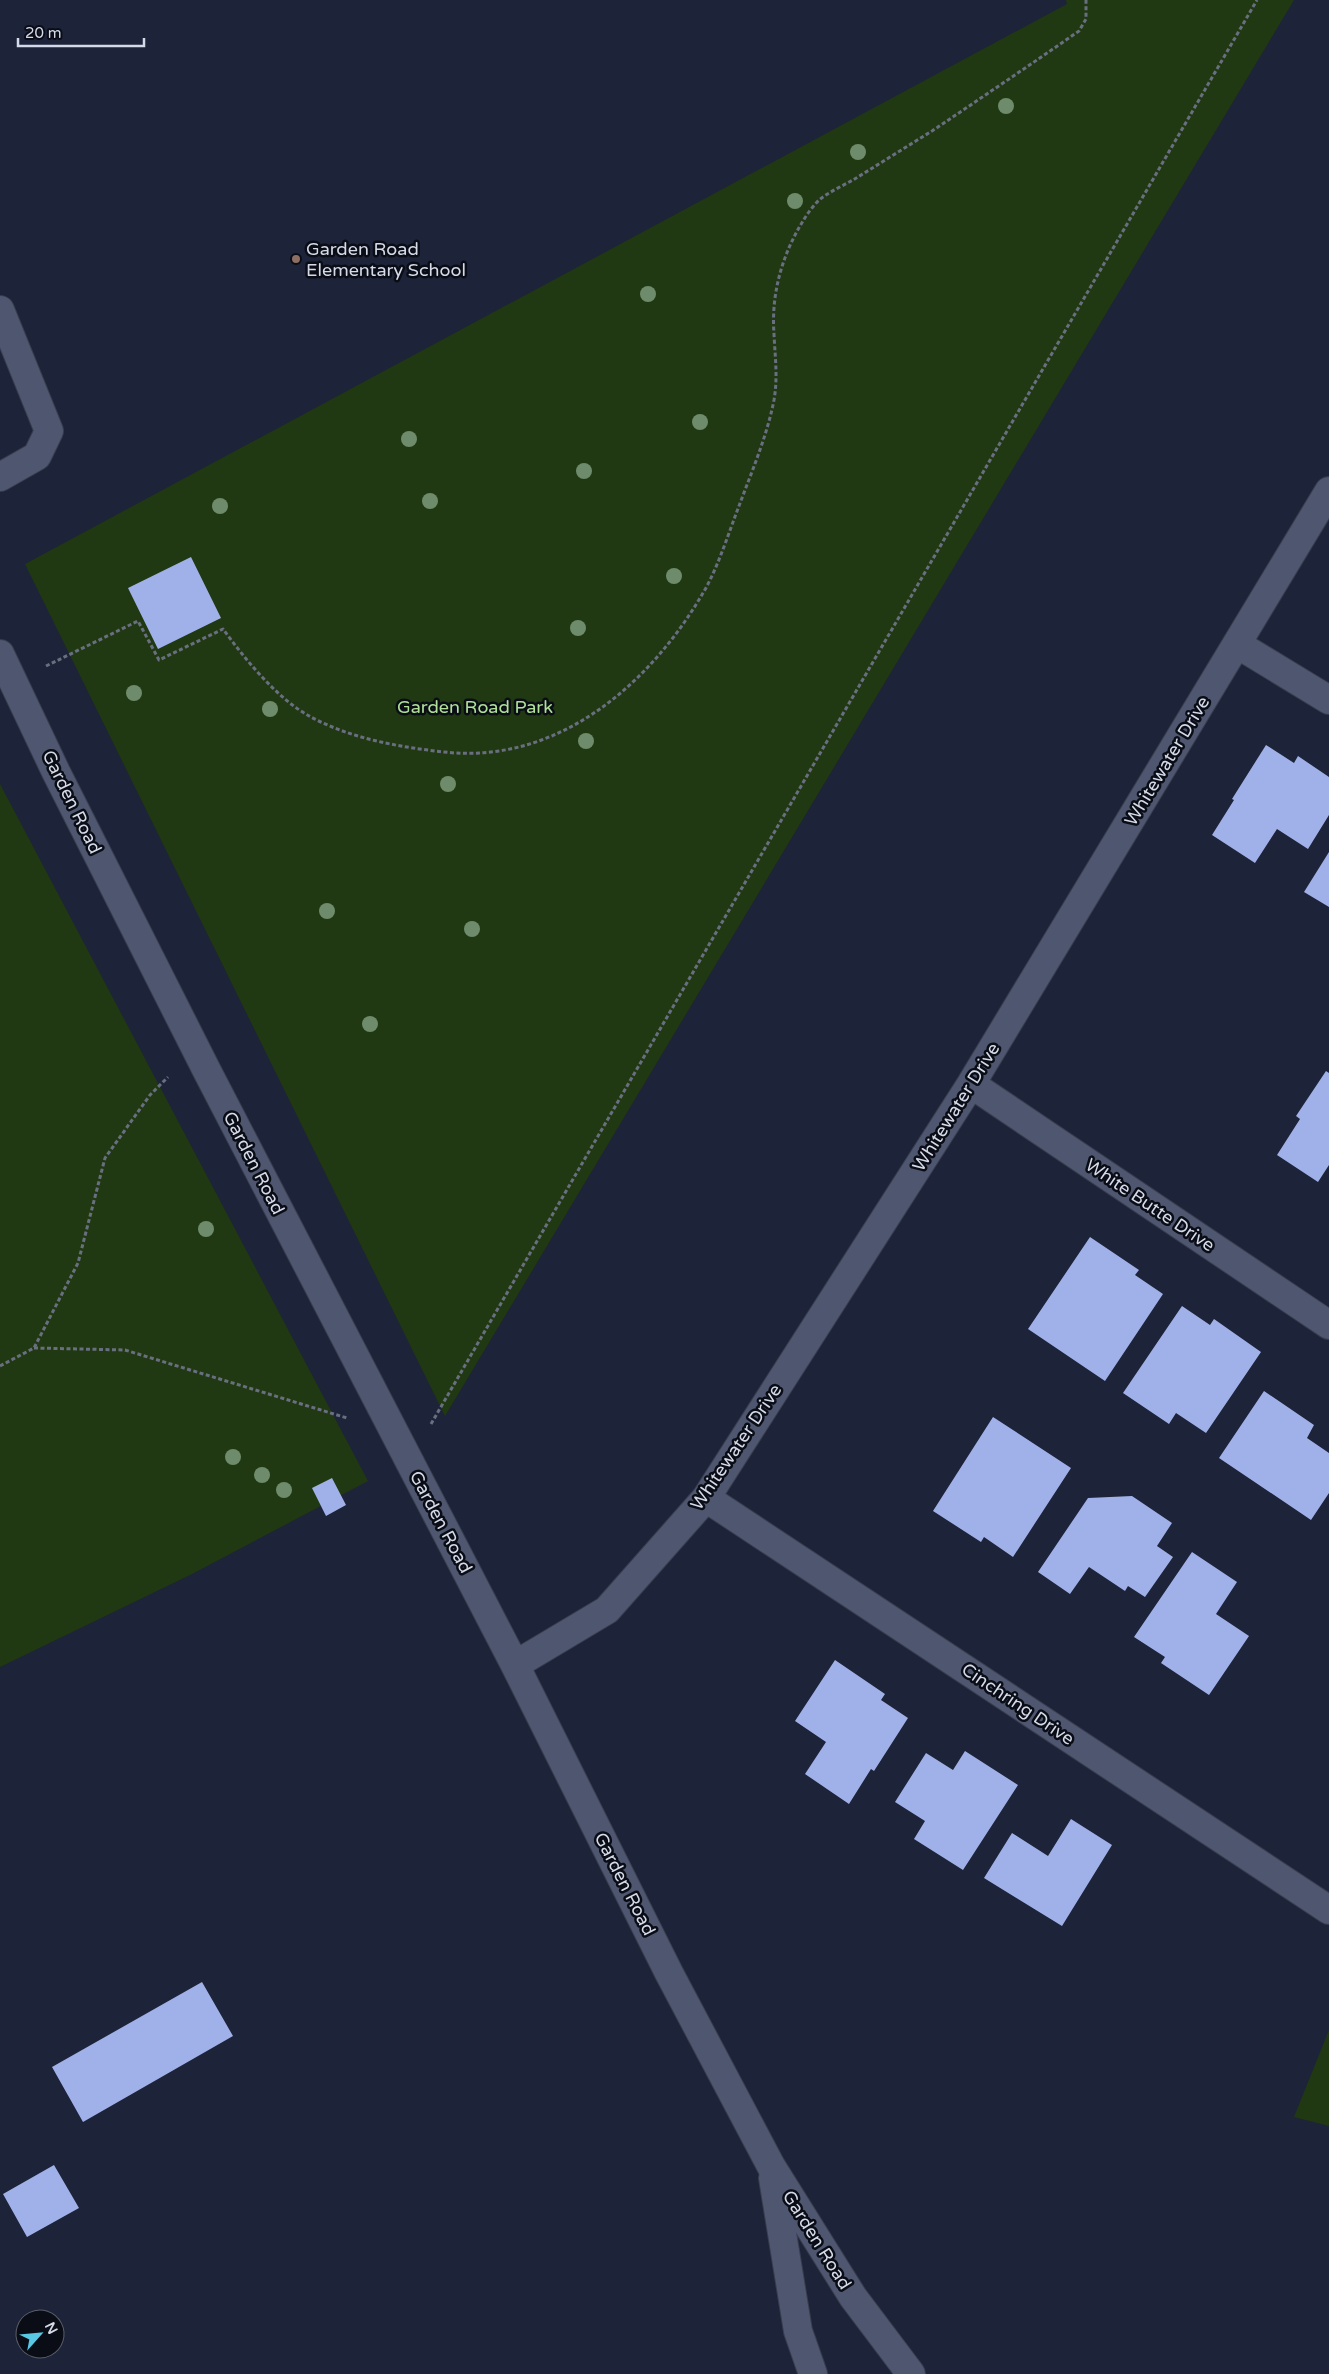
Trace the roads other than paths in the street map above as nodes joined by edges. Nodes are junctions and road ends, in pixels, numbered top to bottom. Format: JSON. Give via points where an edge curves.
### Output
{"nodes":[{"id":1,"x":0,"y":310,"type":"edge"},
{"id":2,"x":0,"y":477,"type":"edge"},
{"id":3,"x":1329,"y":491,"type":"edge"},
{"id":4,"x":1237,"y":644,"type":"junction"},
{"id":5,"x":0,"y":654,"type":"edge"},
{"id":6,"x":1329,"y":700,"type":"edge"},
{"id":7,"x":971,"y":1084,"type":"junction"},
{"id":8,"x":1329,"y":1325,"type":"edge"},
{"id":9,"x":706,"y":1498,"type":"junction"},
{"id":10,"x":516,"y":1665,"type":"junction"},
{"id":11,"x":1329,"y":1910,"type":"edge"},
{"id":12,"x":771,"y":2166,"type":"junction"},
{"id":13,"x":813,"y":2374,"type":"edge"},
{"id":14,"x":911,"y":2374,"type":"edge"}],
"edges":[{"from":1,"to":2,"type":"street","via":[[49,431],[37,456]]},
{"from":3,"to":4,"type":"street","name":"Whitewater Drive"},
{"from":4,"to":6,"type":"street"},
{"from":4,"to":7,"type":"street","name":"Whitewater Drive"},
{"from":5,"to":10,"type":"street","name":"Garden Road","via":[[196,1050]]},
{"from":7,"to":8,"type":"street","name":"White Butte Drive"},
{"from":7,"to":9,"type":"street","name":"Whitewater Drive"},
{"from":9,"to":10,"type":"street","name":"Whitewater Drive","via":[[607,1610]]},
{"from":9,"to":11,"type":"street","name":"Cinchring Drive"},
{"from":10,"to":12,"type":"street","name":"Garden Road","via":[[662,1958]]},
{"from":12,"to":13,"type":"street","via":[[798,2331]]},
{"from":12,"to":14,"type":"street","name":"Garden Road","via":[[853,2297]]}]}
